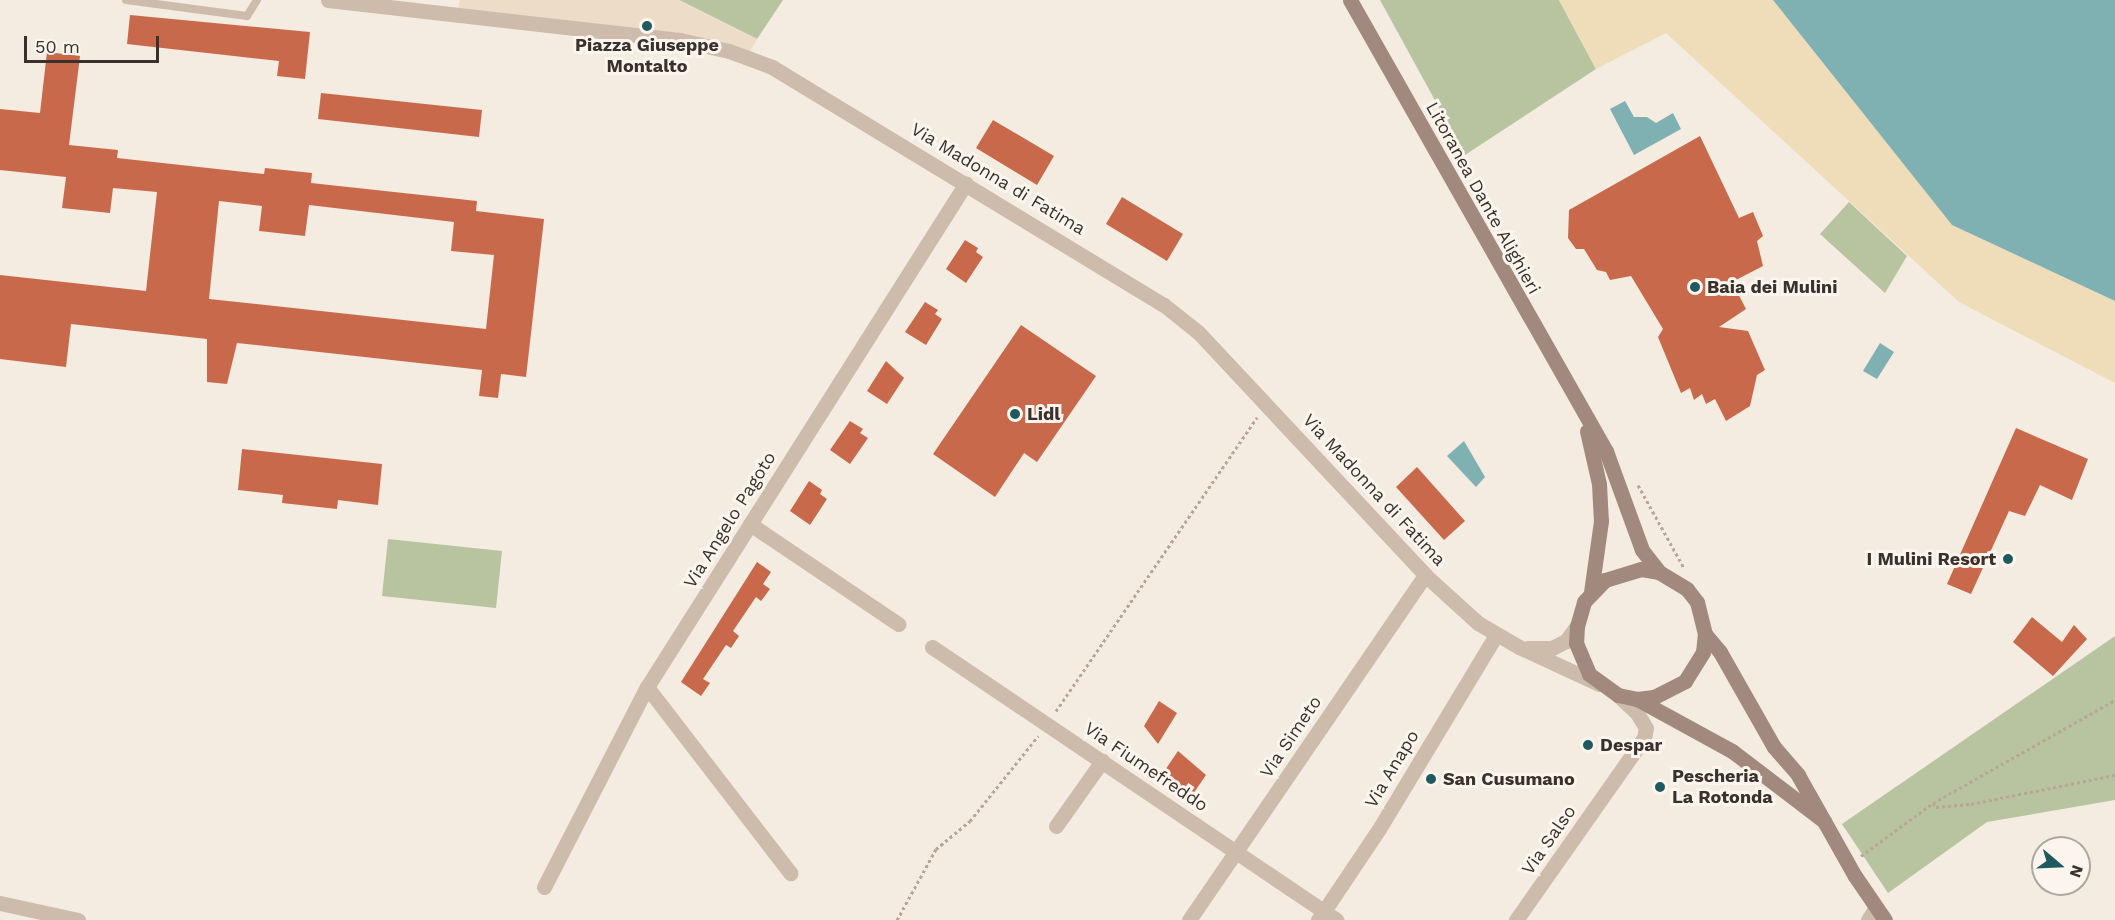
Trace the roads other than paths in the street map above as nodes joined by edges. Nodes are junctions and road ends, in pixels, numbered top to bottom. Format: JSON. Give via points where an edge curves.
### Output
{"nodes":[{"id":1,"x":126,"y":0,"type":"edge"},
{"id":2,"x":257,"y":0,"type":"edge"},
{"id":3,"x":328,"y":0,"type":"edge"},
{"id":4,"x":1350,"y":0,"type":"edge"},
{"id":5,"x":431,"y":6,"type":"edge"},
{"id":6,"x":459,"y":7,"type":"edge"},
{"id":7,"x":966,"y":183,"type":"junction"},
{"id":8,"x":1582,"y":414,"type":"junction"},
{"id":9,"x":750,"y":524,"type":"junction"},
{"id":10,"x":1659,"y":572,"type":"junction"},
{"id":11,"x":1425,"y":575,"type":"junction"},
{"id":12,"x":1591,"y":592,"type":"junction"},
{"id":13,"x":898,"y":624,"type":"dead end"},
{"id":14,"x":1576,"y":626,"type":"junction"},
{"id":15,"x":1705,"y":634,"type":"junction"},
{"id":16,"x":1496,"y":635,"type":"junction"},
{"id":17,"x":932,"y":647,"type":"dead end"},
{"id":18,"x":1519,"y":647,"type":"junction"},
{"id":19,"x":1601,"y":685,"type":"junction"},
{"id":20,"x":647,"y":687,"type":"junction"},
{"id":21,"x":1618,"y":695,"type":"junction"},
{"id":22,"x":1637,"y":699,"type":"junction"},
{"id":23,"x":1102,"y":761,"type":"junction"},
{"id":24,"x":1824,"y":821,"type":"junction"},
{"id":25,"x":1056,"y":826,"type":"dead end"},
{"id":26,"x":1237,"y":852,"type":"junction"},
{"id":27,"x":790,"y":873,"type":"dead end"},
{"id":28,"x":544,"y":887,"type":"dead end"},
{"id":29,"x":0,"y":903,"type":"edge"},
{"id":30,"x":1321,"y":915,"type":"edge"},
{"id":31,"x":1876,"y":916,"type":"edge"},
{"id":32,"x":78,"y":920,"type":"edge"},
{"id":33,"x":1189,"y":920,"type":"edge"},
{"id":34,"x":1337,"y":920,"type":"edge"},
{"id":35,"x":1516,"y":920,"type":"edge"}],
"edges":[{"from":1,"to":2,"type":"lane","via":[[247,16]]},
{"from":3,"to":5,"type":"street","name":"Via Madonna di Fatima"},
{"from":4,"to":8,"type":"main road","name":"Litoranea Dante Alighieri"},
{"from":5,"to":6,"type":"street","name":"Via Madonna di Fatima"},
{"from":6,"to":7,"type":"street","name":"Via Madonna di Fatima","via":[[729,51],[772,67]]},
{"from":7,"to":9,"type":"street","name":"Via Angelo Pagoto"},
{"from":7,"to":11,"type":"street","name":"Via Madonna di Fatima","via":[[1164,305],[1193,328]]},
{"from":8,"to":10,"type":"main road","via":[[1606,451],[1642,550]]},
{"from":8,"to":12,"type":"main road","via":[[1594,458],[1601,521]]},
{"from":9,"to":13,"type":"street"},
{"from":9,"to":20,"type":"street","name":"Via Angelo Pagoto"},
{"from":10,"to":12,"type":"main road","via":[[1622,572]]},
{"from":10,"to":15,"type":"main road","via":[[1675,579],[1692,596],[1703,618]]},
{"from":11,"to":16,"type":"street","name":"Via Madonna di Fatima"},
{"from":11,"to":26,"type":"street","name":"Via Simeto"},
{"from":12,"to":14,"type":"main road"},
{"from":14,"to":18,"type":"street","via":[[1566,641],[1552,648]]},
{"from":14,"to":19,"type":"main road","via":[[1581,659]]},
{"from":15,"to":22,"type":"main road","via":[[1699,660],[1685,681],[1654,697]]},
{"from":15,"to":24,"type":"main road"},
{"from":16,"to":18,"type":"street","name":"Via Madonna di Fatima"},
{"from":16,"to":30,"type":"street","name":"Via Anapo","via":[[1379,829]]},
{"from":17,"to":23,"type":"street","name":"Via Fiumefreddo"},
{"from":18,"to":19,"type":"street","name":"Via Madonna di Fatima"},
{"from":19,"to":21,"type":"main road"},
{"from":20,"to":27,"type":"street"},
{"from":20,"to":28,"type":"street","name":"Via Angelo Pagoto"},
{"from":21,"to":22,"type":"main road"},
{"from":21,"to":35,"type":"street","name":"Via Salso","via":[[1637,713],[1646,728],[1644,738]]},
{"from":22,"to":24,"type":"main road","via":[[1741,756]]},
{"from":23,"to":25,"type":"street"},
{"from":23,"to":26,"type":"street","name":"Via Fiumefreddo"},
{"from":24,"to":31,"type":"main road"},
{"from":26,"to":30,"type":"street","name":"Via Fiumefreddo"},
{"from":26,"to":33,"type":"street","name":"Via Simeto"},
{"from":29,"to":32,"type":"street"},
{"from":30,"to":34,"type":"street","name":"Via Fiumefreddo"}]}
